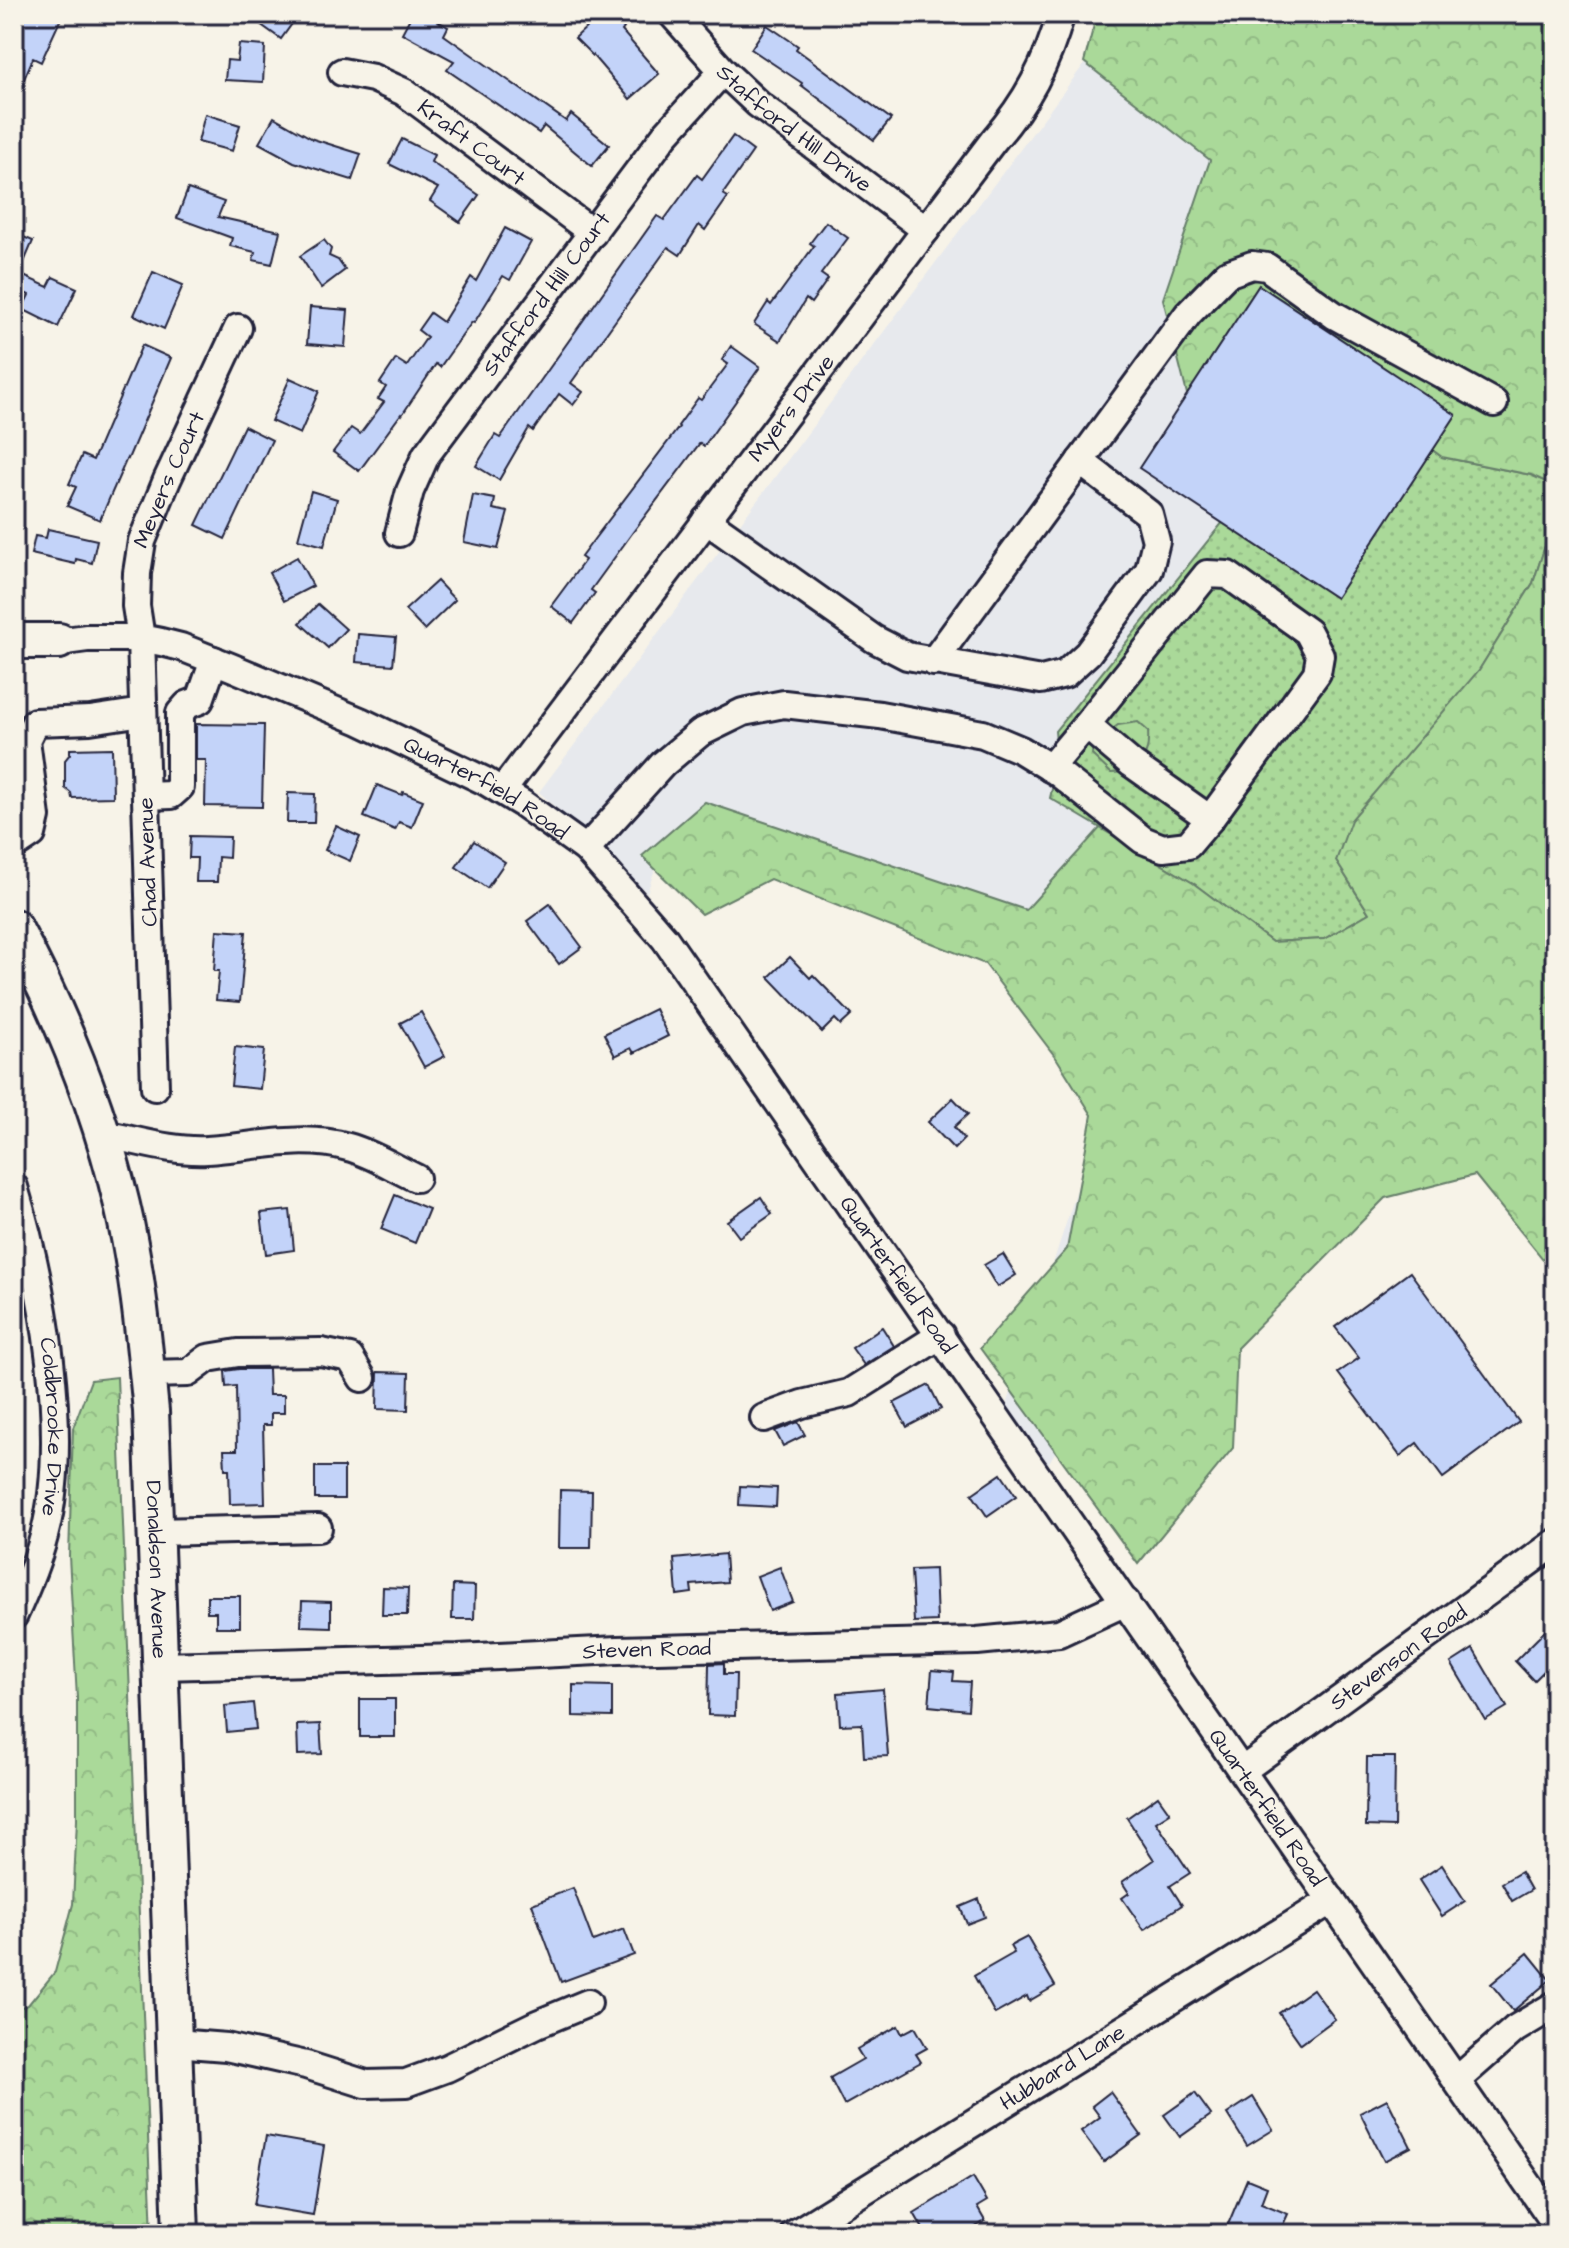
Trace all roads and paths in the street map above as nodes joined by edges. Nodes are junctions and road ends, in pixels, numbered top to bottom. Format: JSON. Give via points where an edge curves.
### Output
{"nodes":[{"id":1,"x":672,"y":14,"type":"edge"},
{"id":2,"x":1061,"y":14,"type":"edge"},
{"id":3,"x":723,"y":71,"type":"junction"},
{"id":4,"x":342,"y":72,"type":"dead end"},
{"id":5,"x":926,"y":230,"type":"junction"},
{"id":6,"x":593,"y":233,"type":"junction"},
{"id":7,"x":238,"y":328,"type":"dead end"},
{"id":8,"x":1494,"y":403,"type":"dead end"},
{"id":9,"x":1080,"y":461,"type":"junction"},
{"id":10,"x":706,"y":520,"type":"junction"},
{"id":11,"x":399,"y":533,"type":"dead end"},
{"id":12,"x":141,"y":638,"type":"junction"},
{"id":13,"x":14,"y":641,"type":"edge"},
{"id":14,"x":59,"y":641,"type":"junction"},
{"id":15,"x":14,"y":650,"type":"edge"},
{"id":16,"x":214,"y":660,"type":"junction"},
{"id":17,"x":933,"y":662,"type":"junction"},
{"id":18,"x":143,"y":712,"type":"junction"},
{"id":19,"x":1086,"y":725,"type":"junction"},
{"id":20,"x":1050,"y":768,"type":"junction"},
{"id":21,"x":502,"y":791,"type":"junction"},
{"id":22,"x":146,"y":796,"type":"junction"},
{"id":23,"x":1210,"y":819,"type":"junction"},
{"id":24,"x":14,"y":846,"type":"edge"},
{"id":25,"x":586,"y":849,"type":"junction"},
{"id":26,"x":14,"y":927,"type":"edge"},
{"id":27,"x":155,"y":1087,"type":"dead end"},
{"id":28,"x":103,"y":1134,"type":"junction"},
{"id":29,"x":416,"y":1178,"type":"dead end"},
{"id":30,"x":14,"y":1187,"type":"edge"},
{"id":31,"x":941,"y":1335,"type":"junction"},
{"id":32,"x":147,"y":1374,"type":"junction"},
{"id":33,"x":362,"y":1378,"type":"dead end"},
{"id":34,"x":764,"y":1418,"type":"dead end"},
{"id":35,"x":318,"y":1528,"type":"dead end"},
{"id":36,"x":156,"y":1532,"type":"junction"},
{"id":37,"x":1555,"y":1543,"type":"edge"},
{"id":38,"x":1126,"y":1602,"type":"junction"},
{"id":39,"x":14,"y":1615,"type":"edge"},
{"id":40,"x":161,"y":1666,"type":"junction"},
{"id":41,"x":1243,"y":1770,"type":"junction"},
{"id":42,"x":1332,"y":1900,"type":"junction"},
{"id":43,"x":588,"y":2003,"type":"dead end"},
{"id":44,"x":1555,"y":2005,"type":"edge"},
{"id":45,"x":175,"y":2043,"type":"junction"},
{"id":46,"x":1457,"y":2080,"type":"junction"},
{"id":47,"x":1555,"y":2223,"type":"edge"},
{"id":48,"x":181,"y":2234,"type":"edge"},
{"id":49,"x":794,"y":2234,"type":"edge"}],
"edges":[{"from":1,"to":3,"type":"street","name":"Stafford Hill Drive"},
{"from":2,"to":5,"type":"street","name":"Myers Drive","via":[[1036,81],[1014,117]]},
{"from":3,"to":5,"type":"street","name":"Stafford Hill Drive","via":[[758,104]]},
{"from":3,"to":6,"type":"street","name":"Stafford Hill Court","via":[[665,135]]},
{"from":4,"to":6,"type":"street","name":"Kraft Court","via":[[404,92]]},
{"from":5,"to":10,"type":"street","name":"Myers Drive"},
{"from":6,"to":11,"type":"street","name":"Stafford Hill Court","via":[[426,455]]},
{"from":7,"to":12,"type":"street","name":"Meyers Court","via":[[142,541],[136,606]]},
{"from":8,"to":9,"type":"street","via":[[1334,315],[1267,267],[1252,265],[1227,274],[1188,314]]},
{"from":9,"to":17,"type":"street"},
{"from":9,"to":17,"type":"street","via":[[1149,514],[1156,541],[1149,570],[1088,653],[1065,674],[1041,680]]},
{"from":10,"to":17,"type":"street","via":[[874,639]]},
{"from":10,"to":21,"type":"street","name":"Myers Drive"},
{"from":12,"to":14,"type":"street","name":"Quarterfield Road"},
{"from":12,"to":16,"type":"street","name":"Quarterfield Road"},
{"from":12,"to":18,"type":"street","name":"Chad Avenue"},
{"from":13,"to":14,"type":"main road"},
{"from":14,"to":15,"type":"street","name":"Quarterfield Road"},
{"from":16,"to":21,"type":"street","name":"Quarterfield Road","via":[[347,715]]},
{"from":16,"to":22,"type":"street","via":[[200,700],[180,713],[180,787],[171,795]]},
{"from":18,"to":22,"type":"street","name":"Chad Avenue"},
{"from":18,"to":24,"type":"street","via":[[35,722],[26,740],[36,817],[32,834]]},
{"from":19,"to":20,"type":"street"},
{"from":19,"to":23,"type":"street"},
{"from":19,"to":23,"type":"street","via":[[1207,574],[1228,575],[1308,632],[1320,655],[1317,673]]},
{"from":20,"to":23,"type":"street","via":[[1143,840],[1163,848],[1188,845]]},
{"from":20,"to":25,"type":"street","via":[[983,734],[784,704],[743,712],[700,733],[663,764]]},
{"from":21,"to":25,"type":"street","name":"Quarterfield Road"},
{"from":22,"to":27,"type":"street","name":"Chad Avenue"},
{"from":25,"to":31,"type":"street","name":"Quarterfield Road","via":[[665,939]]},
{"from":26,"to":28,"type":"main road","name":"Donaldson Avenue","via":[[71,1048]]},
{"from":28,"to":29,"type":"street","via":[[205,1150],[319,1142],[350,1147]]},
{"from":28,"to":32,"type":"main road","name":"Donaldson Avenue","via":[[123,1207]]},
{"from":30,"to":39,"type":"street","name":"Coldbrooke Drive","via":[[41,1306],[54,1447],[45,1534]]},
{"from":31,"to":34,"type":"street","via":[[849,1393]]},
{"from":31,"to":38,"type":"street","name":"Quarterfield Road"},
{"from":32,"to":33,"type":"street","via":[[188,1373],[208,1358],[238,1353],[321,1352],[350,1358]]},
{"from":32,"to":36,"type":"main road","name":"Donaldson Avenue"},
{"from":35,"to":36,"type":"street"},
{"from":36,"to":40,"type":"main road","name":"Donaldson Avenue"},
{"from":37,"to":41,"type":"street","name":"Stevenson Road"},
{"from":38,"to":40,"type":"street","name":"Steven Road","via":[[1059,1633],[977,1641]]},
{"from":38,"to":41,"type":"street","name":"Quarterfield Road"},
{"from":40,"to":45,"type":"main road","name":"Donaldson Avenue"},
{"from":41,"to":42,"type":"street","name":"Quarterfield Road"},
{"from":42,"to":46,"type":"street","name":"Quarterfield Road"},
{"from":42,"to":49,"type":"street","name":"Hubbard Lane"},
{"from":43,"to":45,"type":"street","via":[[406,2083],[366,2084],[226,2047]]},
{"from":44,"to":46,"type":"street","via":[[1515,2029]]},
{"from":45,"to":48,"type":"main road","name":"Donaldson Avenue"},
{"from":46,"to":47,"type":"street","name":"Quarterfield Road"}]}
